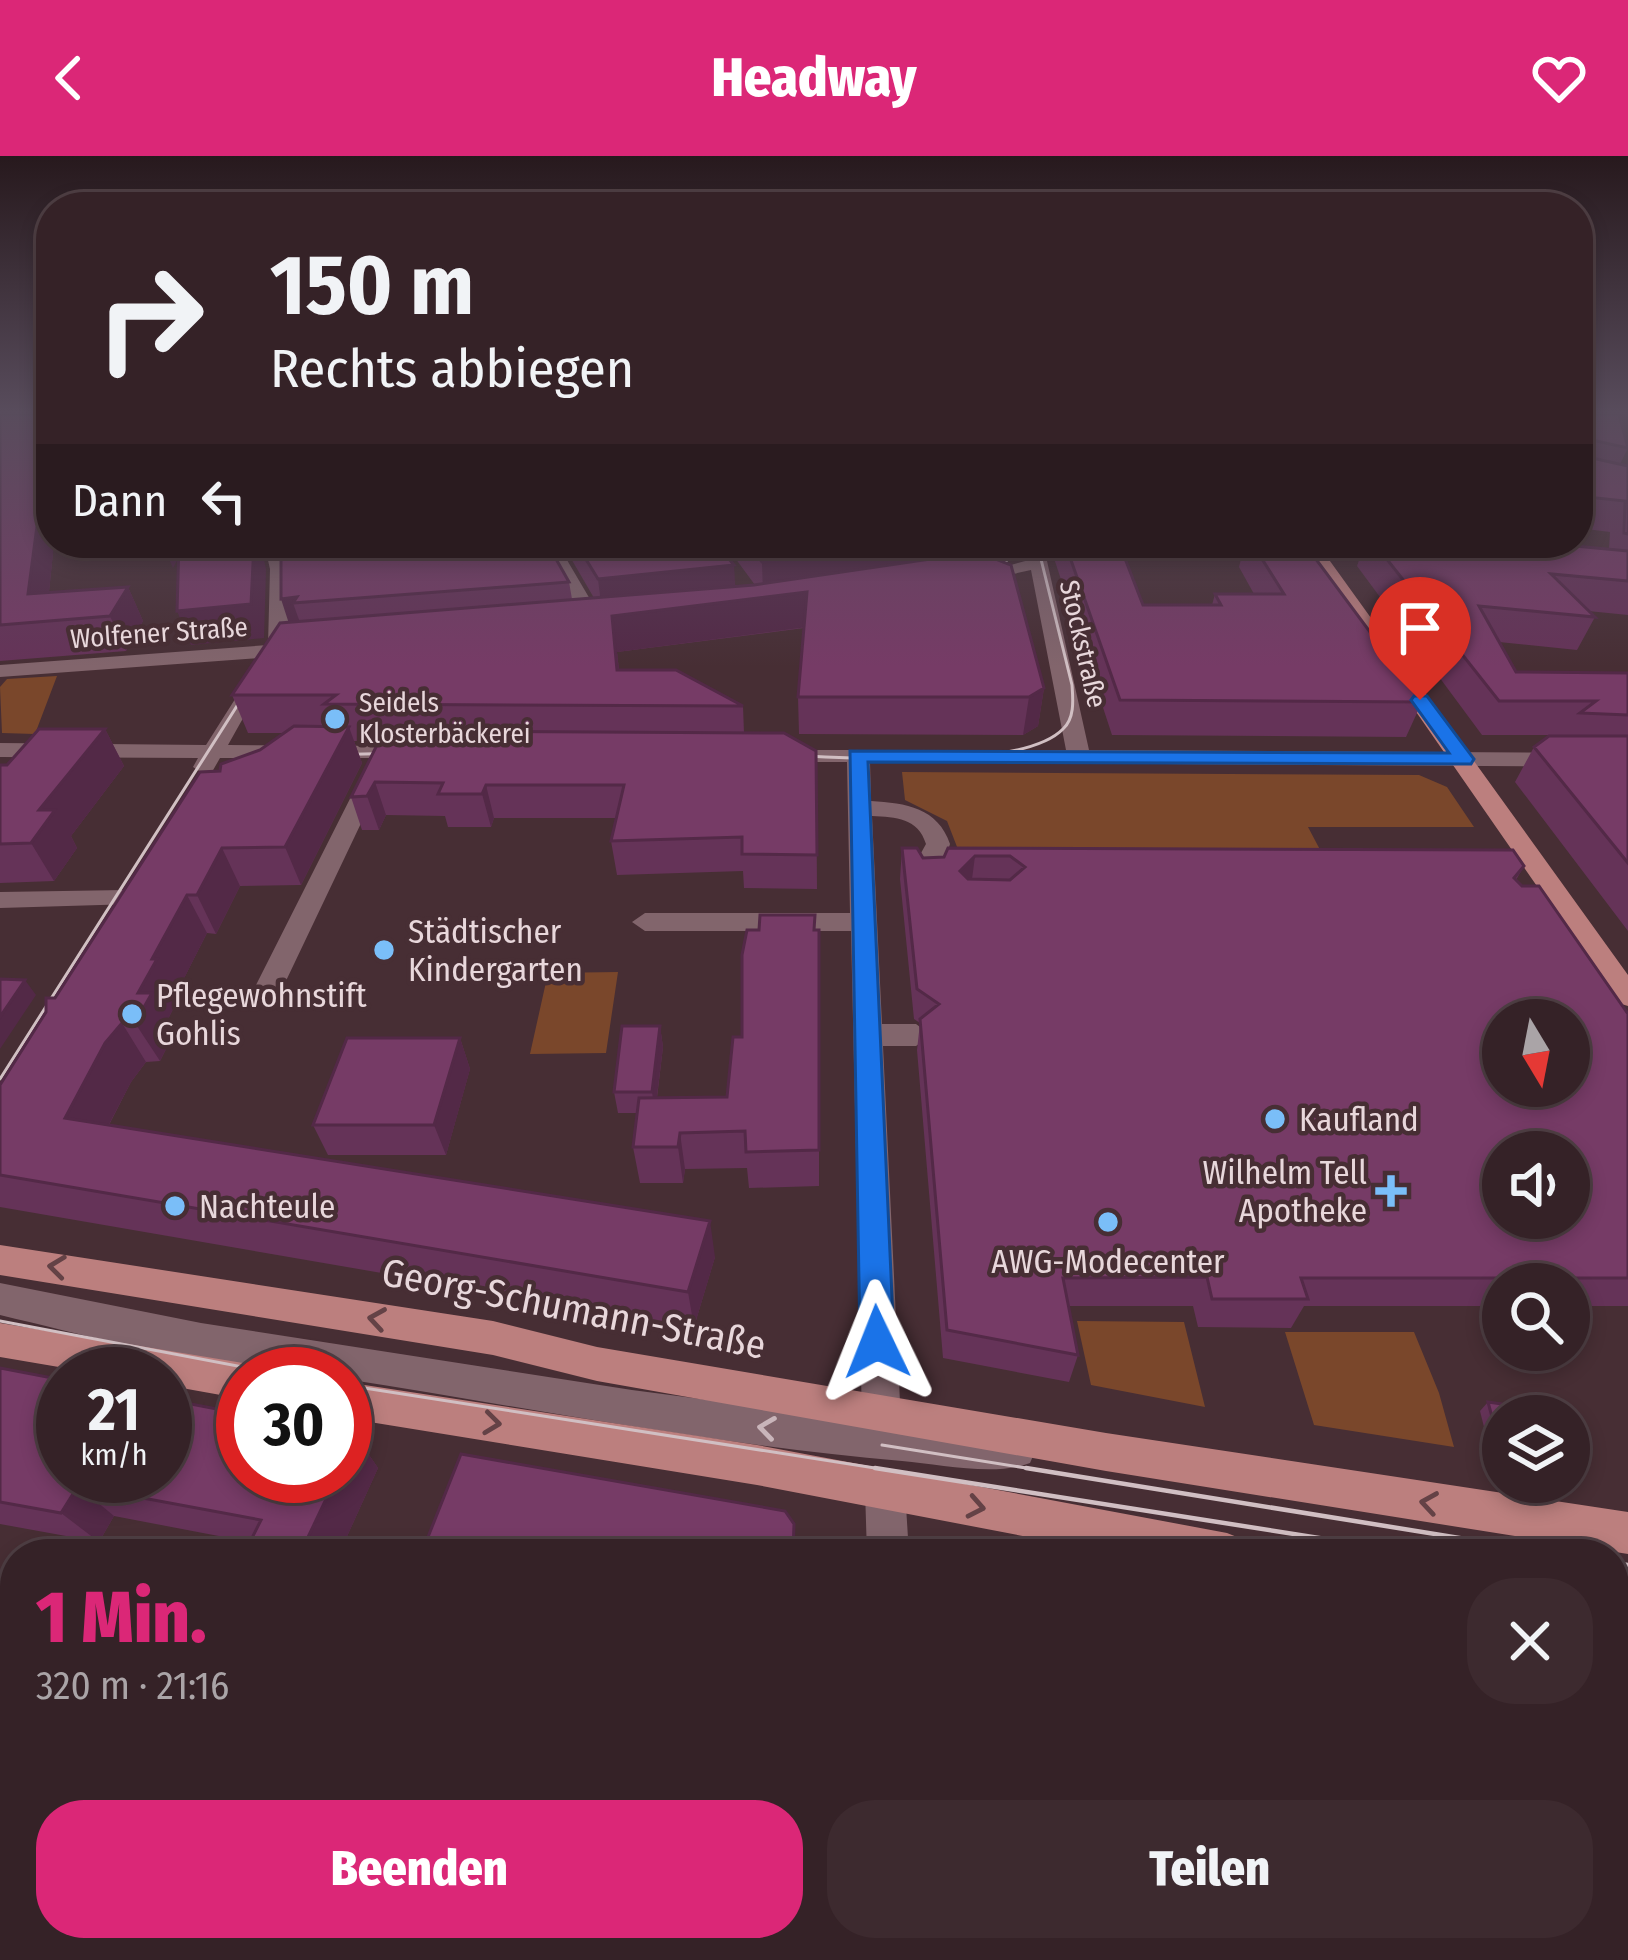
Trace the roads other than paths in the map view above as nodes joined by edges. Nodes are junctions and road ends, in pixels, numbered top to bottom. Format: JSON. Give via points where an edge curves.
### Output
{"nodes":[{"id":1,"x":283,"y":558,"type":"edge"},
{"id":2,"x":555,"y":558,"type":"edge"},
{"id":3,"x":1024,"y":558,"type":"edge"},
{"id":4,"x":1036,"y":558,"type":"edge"},
{"id":5,"x":1322,"y":558,"type":"edge"},
{"id":6,"x":958,"y":582,"type":"edge"},
{"id":7,"x":617,"y":620,"type":"edge"},
{"id":8,"x":317,"y":647,"type":"edge"},
{"id":9,"x":278,"y":651,"type":"junction"},
{"id":10,"x":0,"y":671,"type":"edge"},
{"id":11,"x":0,"y":750,"type":"edge"},
{"id":12,"x":212,"y":753,"type":"junction"},
{"id":13,"x":383,"y":753,"type":"junction"},
{"id":14,"x":443,"y":753,"type":"edge"},
{"id":15,"x":756,"y":755,"type":"edge"},
{"id":16,"x":858,"y":756,"type":"junction"},
{"id":17,"x":1079,"y":757,"type":"junction"},
{"id":18,"x":1628,"y":760,"type":"edge"},
{"id":19,"x":1470,"y":769,"type":"junction"},
{"id":20,"x":190,"y":790,"type":"edge"},
{"id":21,"x":859,"y":808,"type":"junction"},
{"id":22,"x":145,"y":865,"type":"edge"},
{"id":23,"x":929,"y":878,"type":"edge"},
{"id":24,"x":125,"y":898,"type":"junction"},
{"id":25,"x":0,"y":900,"type":"edge"},
{"id":26,"x":1535,"y":906,"type":"edge"},
{"id":27,"x":1565,"y":907,"type":"junction"},
{"id":28,"x":645,"y":922,"type":"dead end"},
{"id":29,"x":863,"y":922,"type":"junction"},
{"id":30,"x":106,"y":930,"type":"edge"},
{"id":31,"x":270,"y":985,"type":"dead end"},
{"id":32,"x":1628,"y":996,"type":"edge"},
{"id":33,"x":867,"y":1035,"type":"junction"},
{"id":34,"x":916,"y":1035,"type":"edge"},
{"id":35,"x":0,"y":1260,"type":"edge"},
{"id":36,"x":2,"y":1304,"type":"edge"},
{"id":37,"x":0,"y":1340,"type":"edge"},
{"id":38,"x":41,"y":1343,"type":"junction"},
{"id":39,"x":216,"y":1376,"type":"edge"},
{"id":40,"x":372,"y":1404,"type":"edge"},
{"id":41,"x":881,"y":1428,"type":"junction"},
{"id":42,"x":1106,"y":1452,"type":"joint"},
{"id":43,"x":885,"y":1490,"type":"junction"},
{"id":44,"x":1628,"y":1533,"type":"edge"},
{"id":45,"x":887,"y":1539,"type":"edge"},
{"id":46,"x":1147,"y":1539,"type":"edge"}],
"edges":[{"from":1,"to":9,"type":"street","via":[[289,568]]},
{"from":2,"to":7,"type":"street","via":[[585,624]]},
{"from":3,"to":6,"type":"street"},
{"from":4,"to":17,"type":"street","name":"Stockstraße"},
{"from":5,"to":19,"type":"main road"},
{"from":8,"to":9,"type":"street","name":"Wolfener Straße"},
{"from":9,"to":10,"type":"street","name":"Wolfener Straße"},
{"from":9,"to":12,"type":"street"},
{"from":11,"to":12,"type":"street"},
{"from":12,"to":13,"type":"street"},
{"from":12,"to":20,"type":"street"},
{"from":13,"to":14,"type":"street"},
{"from":13,"to":31,"type":"street"},
{"from":15,"to":16,"type":"street"},
{"from":16,"to":17,"type":"street"},
{"from":16,"to":21,"type":"street"},
{"from":17,"to":19,"type":"street"},
{"from":18,"to":19,"type":"street"},
{"from":19,"to":27,"type":"main road"},
{"from":21,"to":23,"type":"street","via":[[898,809],[931,827],[938,844]]},
{"from":21,"to":29,"type":"street"},
{"from":22,"to":24,"type":"street"},
{"from":24,"to":25,"type":"street"},
{"from":24,"to":30,"type":"street"},
{"from":26,"to":27,"type":"street"},
{"from":27,"to":32,"type":"main road"},
{"from":28,"to":29,"type":"street"},
{"from":29,"to":33,"type":"street"},
{"from":33,"to":34,"type":"street"},
{"from":33,"to":41,"type":"street"},
{"from":41,"to":35,"type":"main road","name":"Georg-Schumann-Straße","one_way":true,"via":[[493,1338]]},
{"from":36,"to":38,"type":"street"},
{"from":41,"to":36,"type":"street","one_way":true,"via":[[584,1401]]},
{"from":37,"to":38,"type":"main road"},
{"from":38,"to":39,"type":"main road"},
{"from":40,"to":43,"type":"main road","one_way":true},
{"from":41,"to":42,"type":"street"},
{"from":44,"to":42,"type":"main road","one_way":true},
{"from":43,"to":45,"type":"street"},
{"from":43,"to":46,"type":"main road","one_way":true}]}
